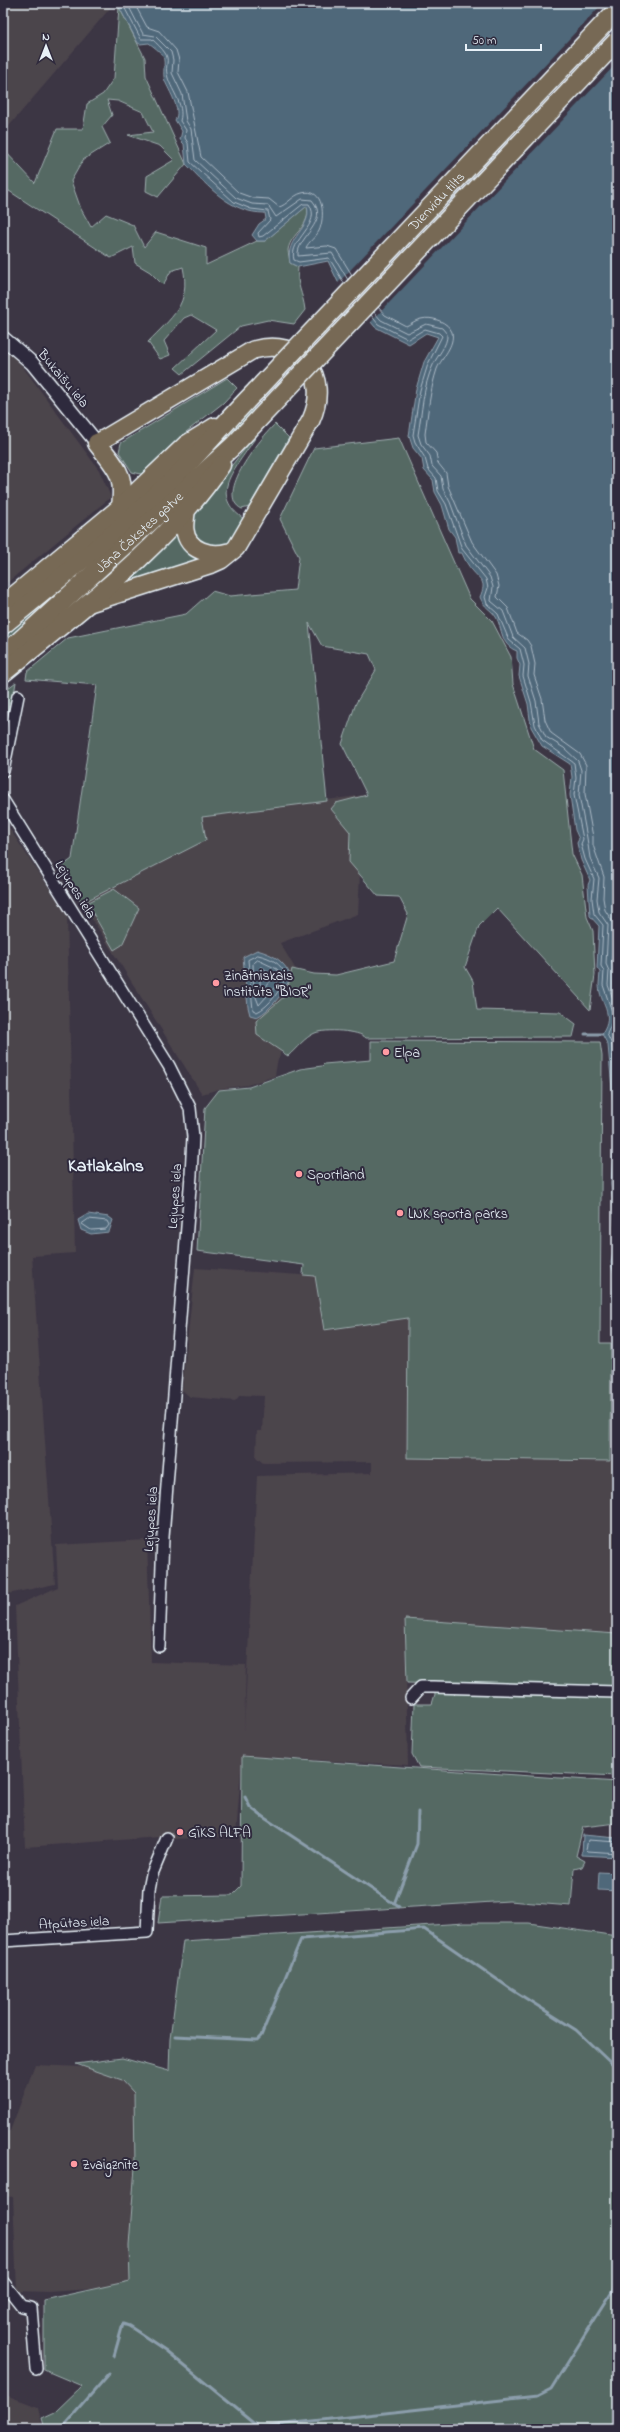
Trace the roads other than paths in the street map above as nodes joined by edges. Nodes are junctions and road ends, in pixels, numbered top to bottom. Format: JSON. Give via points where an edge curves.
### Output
{"nodes":[{"id":1,"x":617,"y":10,"type":"edge"},
{"id":2,"x":617,"y":41,"type":"edge"},
{"id":3,"x":3,"y":338,"type":"edge"},
{"id":4,"x":256,"y":391,"type":"joint"},
{"id":5,"x":271,"y":406,"type":"joint"},
{"id":6,"x":232,"y":415,"type":"junction"},
{"id":7,"x":97,"y":443,"type":"junction"},
{"id":8,"x":233,"y":446,"type":"junction"},
{"id":9,"x":121,"y":508,"type":"junction"},
{"id":10,"x":186,"y":511,"type":"junction"},
{"id":11,"x":232,"y":551,"type":"junction"},
{"id":12,"x":86,"y":604,"type":"junction"},
{"id":13,"x":3,"y":606,"type":"edge"},
{"id":14,"x":3,"y":625,"type":"edge"},
{"id":15,"x":3,"y":656,"type":"edge"},
{"id":16,"x":3,"y":673,"type":"edge"},
{"id":17,"x":18,"y":696,"type":"dead end"},
{"id":18,"x":3,"y":771,"type":"edge"},
{"id":19,"x":3,"y":800,"type":"edge"},
{"id":20,"x":159,"y":1646,"type":"dead end"},
{"id":21,"x":617,"y":1692,"type":"edge"},
{"id":22,"x":411,"y":1698,"type":"dead end"},
{"id":23,"x":167,"y":1838,"type":"dead end"},
{"id":24,"x":3,"y":1941,"type":"edge"},
{"id":25,"x":3,"y":2282,"type":"edge"},
{"id":26,"x":36,"y":2369,"type":"dead end"}],
"edges":[{"from":1,"to":4,"type":"highway","name":"Dienvidu tilts","bridge":true},
{"from":2,"to":5,"type":"highway","name":"Dienvidu tilts","bridge":true},
{"from":3,"to":7,"type":"street","name":"Bukaišu iela","via":[[32,363]]},
{"from":4,"to":6,"type":"highway","name":"Jāņa Čakstes gatve"},
{"from":5,"to":8,"type":"highway","name":"Jāņa Čakstes gatve"},
{"from":6,"to":9,"type":"highway","via":[[186,445]]},
{"from":6,"to":14,"type":"highway","name":"Jāņa Čakstes gatve","via":[[207,445],[138,512],[65,576]]},
{"from":7,"to":9,"type":"highway","via":[[120,474],[123,488]]},
{"from":7,"to":11,"type":"main road","via":[[253,350],[272,346],[283,348],[304,359],[318,384],[316,409],[242,540]]},
{"from":8,"to":10,"type":"highway"},
{"from":8,"to":15,"type":"highway","name":"Jāņa Čakstes gatve"},
{"from":9,"to":13,"type":"highway"},
{"from":10,"to":11,"type":"main road","via":[[184,530],[189,542],[200,551],[211,554],[219,555]]},
{"from":10,"to":12,"type":"highway","via":[[143,556]]},
{"from":11,"to":12,"type":"main road","via":[[222,560],[212,564]]},
{"from":12,"to":16,"type":"highway"},
{"from":17,"to":18,"type":"street"},
{"from":19,"to":20,"type":"street","name":"Lejupes iela","via":[[169,1066],[190,1108],[193,1137],[191,1175],[163,1537]]},
{"from":21,"to":22,"type":"street","via":[[422,1687]]},
{"from":23,"to":24,"type":"street","name":"Atpūtas iela","via":[[152,1874],[148,1932]]},
{"from":25,"to":26,"type":"street","via":[[22,2306],[31,2308]]}]}
